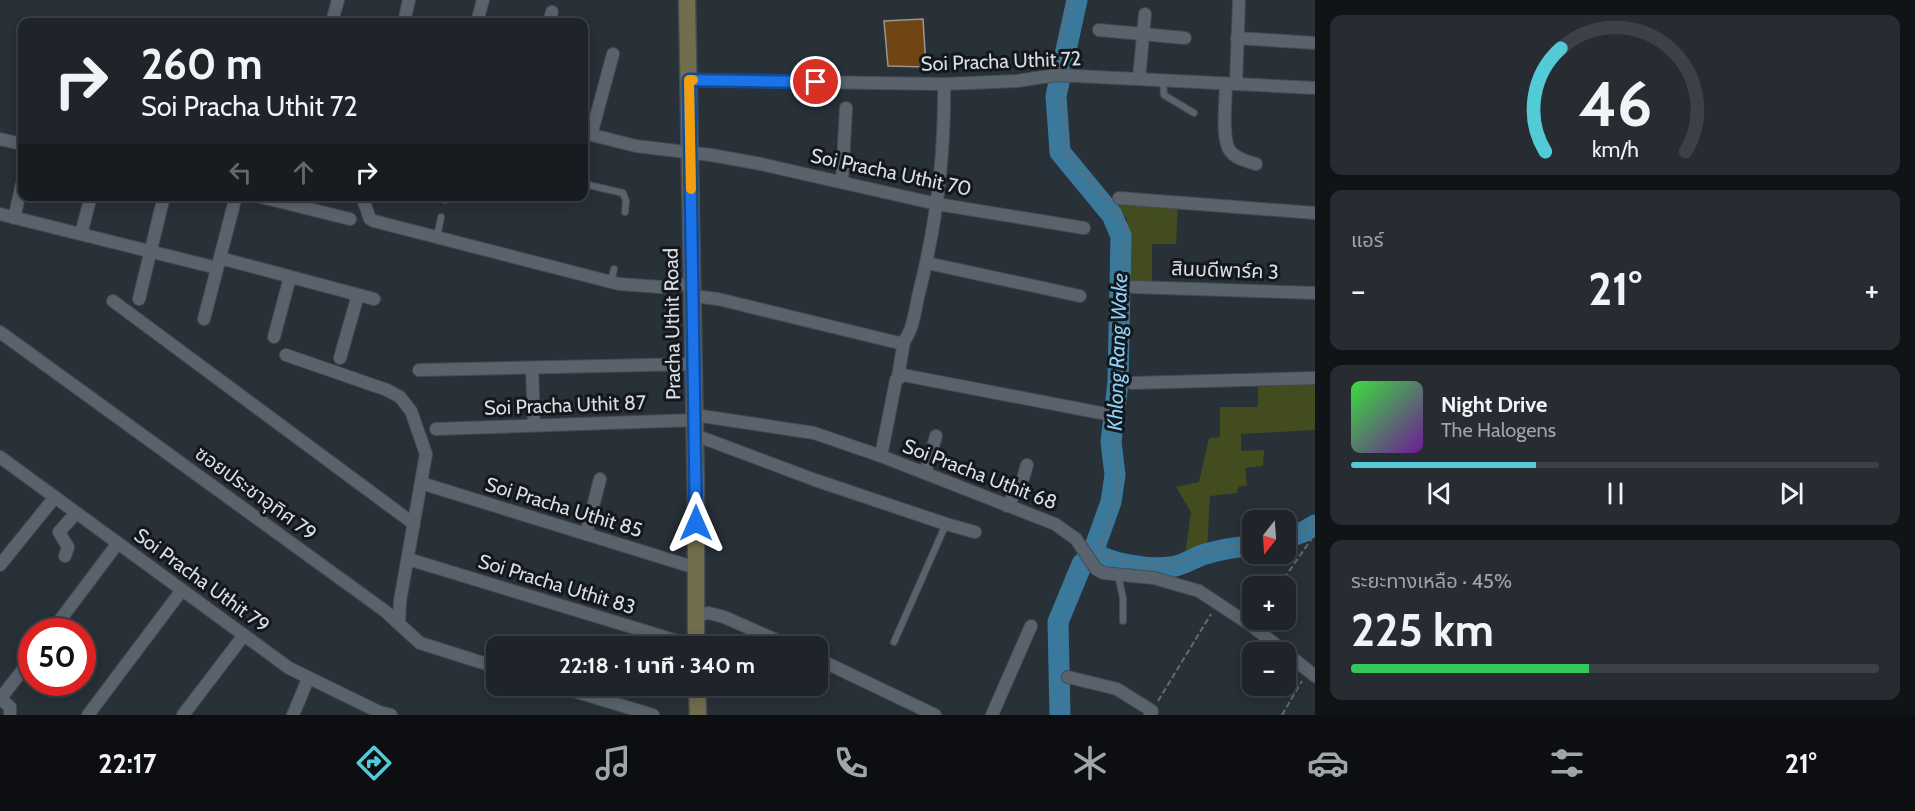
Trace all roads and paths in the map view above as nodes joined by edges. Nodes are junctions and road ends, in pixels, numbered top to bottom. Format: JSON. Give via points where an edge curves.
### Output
{"nodes":[{"id":1,"x":338,"y":0,"type":"edge"},
{"id":2,"x":409,"y":0,"type":"edge"},
{"id":3,"x":483,"y":0,"type":"edge"},
{"id":4,"x":690,"y":0,"type":"edge"},
{"id":5,"x":1071,"y":0,"type":"edge"},
{"id":6,"x":1239,"y":0,"type":"edge"},
{"id":7,"x":1145,"y":14,"type":"dead end"},
{"id":8,"x":333,"y":18,"type":"edge"},
{"id":9,"x":405,"y":18,"type":"edge"},
{"id":10,"x":478,"y":18,"type":"edge"},
{"id":11,"x":1100,"y":30,"type":"dead end"},
{"id":12,"x":1143,"y":34,"type":"junction"},
{"id":13,"x":1185,"y":38,"type":"dead end"},
{"id":14,"x":1237,"y":38,"type":"junction"},
{"id":15,"x":1315,"y":43,"type":"edge"},
{"id":16,"x":613,"y":54,"type":"dead end"},
{"id":17,"x":1065,"y":76,"type":"junction"},
{"id":18,"x":1139,"y":79,"type":"junction"},
{"id":19,"x":689,"y":80,"type":"junction"},
{"id":20,"x":1163,"y":81,"type":"junction"},
{"id":21,"x":944,"y":84,"type":"junction"},
{"id":22,"x":1231,"y":84,"type":"junction"},
{"id":23,"x":1315,"y":88,"type":"edge"},
{"id":24,"x":846,"y":108,"type":"dead end"},
{"id":25,"x":1194,"y":113,"type":"dead end"},
{"id":26,"x":588,"y":131,"type":"edge"},
{"id":27,"x":588,"y":134,"type":"edge"},
{"id":28,"x":0,"y":139,"type":"edge"},
{"id":29,"x":18,"y":143,"type":"edge"},
{"id":30,"x":690,"y":152,"type":"junction"},
{"id":31,"x":1256,"y":164,"type":"dead end"},
{"id":32,"x":842,"y":182,"type":"junction"},
{"id":33,"x":588,"y":185,"type":"edge"},
{"id":34,"x":1119,"y":198,"type":"dead end"},
{"id":35,"x":18,"y":201,"type":"edge"},
{"id":36,"x":90,"y":201,"type":"edge"},
{"id":37,"x":163,"y":201,"type":"edge"},
{"id":38,"x":235,"y":201,"type":"edge"},
{"id":39,"x":277,"y":201,"type":"edge"},
{"id":40,"x":364,"y":201,"type":"edge"},
{"id":41,"x":937,"y":204,"type":"junction"},
{"id":42,"x":625,"y":212,"type":"dead end"},
{"id":43,"x":1315,"y":213,"type":"edge"},
{"id":44,"x":0,"y":214,"type":"edge"},
{"id":45,"x":441,"y":217,"type":"dead end"},
{"id":46,"x":14,"y":218,"type":"junction"},
{"id":47,"x":350,"y":219,"type":"dead end"},
{"id":48,"x":1084,"y":228,"type":"dead end"},
{"id":49,"x":81,"y":234,"type":"junction"},
{"id":50,"x":437,"y":237,"type":"junction"},
{"id":51,"x":151,"y":252,"type":"junction"},
{"id":52,"x":219,"y":263,"type":"junction"},
{"id":53,"x":927,"y":263,"type":"junction"},
{"id":54,"x":614,"y":269,"type":"dead end"},
{"id":55,"x":290,"y":277,"type":"junction"},
{"id":56,"x":611,"y":282,"type":"junction"},
{"id":57,"x":1127,"y":285,"type":"junction"},
{"id":58,"x":693,"y":290,"type":"junction"},
{"id":59,"x":1315,"y":293,"type":"edge"},
{"id":60,"x":358,"y":295,"type":"junction"},
{"id":61,"x":1080,"y":296,"type":"dead end"},
{"id":62,"x":139,"y":299,"type":"dead end"},
{"id":63,"x":374,"y":299,"type":"dead end"},
{"id":64,"x":113,"y":302,"type":"dead end"},
{"id":65,"x":204,"y":319,"type":"dead end"},
{"id":66,"x":0,"y":332,"type":"edge"},
{"id":67,"x":274,"y":337,"type":"dead end"},
{"id":68,"x":904,"y":341,"type":"junction"},
{"id":69,"x":286,"y":355,"type":"dead end"},
{"id":70,"x":340,"y":358,"type":"dead end"},
{"id":71,"x":694,"y":364,"type":"junction"},
{"id":72,"x":532,"y":368,"type":"junction"},
{"id":73,"x":419,"y":370,"type":"dead end"},
{"id":74,"x":898,"y":377,"type":"junction"},
{"id":75,"x":1315,"y":378,"type":"edge"},
{"id":76,"x":1127,"y":382,"type":"junction"},
{"id":77,"x":1106,"y":414,"type":"dead end"},
{"id":78,"x":695,"y":423,"type":"junction"},
{"id":79,"x":534,"y":425,"type":"junction"},
{"id":80,"x":436,"y":429,"type":"dead end"},
{"id":81,"x":936,"y":436,"type":"dead end"},
{"id":82,"x":881,"y":456,"type":"junction"},
{"id":83,"x":0,"y":458,"type":"edge"},
{"id":84,"x":1027,"y":465,"type":"dead end"},
{"id":85,"x":925,"y":473,"type":"junction"},
{"id":86,"x":600,"y":479,"type":"dead end"},
{"id":87,"x":421,"y":483,"type":"junction"},
{"id":88,"x":55,"y":497,"type":"junction"},
{"id":89,"x":1007,"y":506,"type":"junction"},
{"id":90,"x":76,"y":513,"type":"junction"},
{"id":91,"x":1314,"y":521,"type":"edge"},
{"id":92,"x":414,"y":524,"type":"junction"},
{"id":93,"x":946,"y":525,"type":"junction"},
{"id":94,"x":975,"y":532,"type":"dead end"},
{"id":95,"x":1296,"y":532,"type":"edge"},
{"id":96,"x":586,"y":534,"type":"junction"},
{"id":97,"x":118,"y":543,"type":"junction"},
{"id":98,"x":1242,"y":545,"type":"edge"},
{"id":99,"x":1098,"y":553,"type":"junction"},
{"id":100,"x":65,"y":556,"type":"dead end"},
{"id":101,"x":408,"y":559,"type":"junction"},
{"id":102,"x":1095,"y":563,"type":"junction"},
{"id":103,"x":0,"y":566,"type":"edge"},
{"id":104,"x":696,"y":568,"type":"junction"},
{"id":105,"x":1118,"y":574,"type":"junction"},
{"id":106,"x":1286,"y":576,"type":"edge"},
{"id":107,"x":182,"y":590,"type":"junction"},
{"id":108,"x":1217,"y":604,"type":"junction"},
{"id":109,"x":696,"y":615,"type":"junction"},
{"id":110,"x":62,"y":618,"type":"edge"},
{"id":111,"x":1123,"y":621,"type":"dead end"},
{"id":112,"x":399,"y":624,"type":"junction"},
{"id":113,"x":1031,"y":626,"type":"dead end"},
{"id":114,"x":244,"y":635,"type":"junction"},
{"id":115,"x":662,"y":636,"type":"edge"},
{"id":116,"x":695,"y":636,"type":"edge"},
{"id":117,"x":767,"y":636,"type":"edge"},
{"id":118,"x":894,"y":642,"type":"dead end"},
{"id":119,"x":1272,"y":642,"type":"edge"},
{"id":120,"x":1296,"y":662,"type":"edge"},
{"id":121,"x":486,"y":664,"type":"edge"},
{"id":122,"x":828,"y":664,"type":"edge"},
{"id":123,"x":1312,"y":674,"type":"edge"},
{"id":124,"x":18,"y":676,"type":"edge"},
{"id":125,"x":1068,"y":677,"type":"dead end"},
{"id":126,"x":308,"y":679,"type":"junction"},
{"id":127,"x":590,"y":696,"type":"edge"},
{"id":128,"x":697,"y":696,"type":"edge"},
{"id":129,"x":0,"y":699,"type":"edge"},
{"id":130,"x":1151,"y":713,"type":"edge"},
{"id":131,"x":382,"y":714,"type":"edge"},
{"id":132,"x":10,"y":715,"type":"edge"},
{"id":133,"x":88,"y":715,"type":"edge"},
{"id":134,"x":183,"y":715,"type":"edge"},
{"id":135,"x":293,"y":715,"type":"edge"},
{"id":136,"x":653,"y":715,"type":"edge"},
{"id":137,"x":698,"y":715,"type":"edge"},
{"id":138,"x":935,"y":715,"type":"edge"},
{"id":139,"x":992,"y":715,"type":"edge"},
{"id":140,"x":1282,"y":715,"type":"edge"}],
"edges":[{"from":1,"to":8,"type":"street"},
{"from":2,"to":9,"type":"street"},
{"from":3,"to":10,"type":"street"},
{"from":4,"to":19,"type":"main road","name":"Pracha Uthit Road"},
{"from":5,"to":17,"type":"path","via":[[1065,17]]},
{"from":6,"to":14,"type":"street"},
{"from":7,"to":12,"type":"street"},
{"from":11,"to":12,"type":"street"},
{"from":12,"to":13,"type":"street"},
{"from":12,"to":18,"type":"street"},
{"from":14,"to":15,"type":"street"},
{"from":14,"to":22,"type":"street"},
{"from":16,"to":26,"type":"street"},
{"from":17,"to":18,"type":"street","name":"Soi Pracha Uthit 72"},
{"from":17,"to":21,"type":"street","name":"Soi Pracha Uthit 72"},
{"from":17,"to":57,"type":"path","via":[[1066,152],[1124,222]]},
{"from":18,"to":20,"type":"street","name":"Soi Pracha Uthit 72"},
{"from":19,"to":21,"type":"street","name":"Soi Pracha Uthit 72"},
{"from":19,"to":30,"type":"main road","name":"Pracha Uthit Road"},
{"from":20,"to":22,"type":"street","name":"Soi Pracha Uthit 72"},
{"from":20,"to":25,"type":"lane","via":[[1164,95]]},
{"from":21,"to":41,"type":"street"},
{"from":22,"to":23,"type":"street","name":"Soi Pracha Uthit 72"},
{"from":22,"to":31,"type":"street","via":[[1226,143],[1239,159]]},
{"from":24,"to":32,"type":"street"},
{"from":27,"to":30,"type":"street","name":"Soi Pracha Uthit 70","via":[[636,146]]},
{"from":28,"to":29,"type":"street"},
{"from":30,"to":32,"type":"street","name":"Soi Pracha Uthit 70"},
{"from":30,"to":58,"type":"main road","name":"Pracha Uthit Road"},
{"from":32,"to":41,"type":"street","name":"Soi Pracha Uthit 70"},
{"from":33,"to":42,"type":"lane","via":[[623,193]]},
{"from":34,"to":43,"type":"street"},
{"from":35,"to":46,"type":"street"},
{"from":36,"to":49,"type":"street"},
{"from":37,"to":51,"type":"street"},
{"from":38,"to":52,"type":"street"},
{"from":39,"to":47,"type":"street"},
{"from":40,"to":50,"type":"street","via":[[374,221]]},
{"from":41,"to":48,"type":"street","name":"Soi Pracha Uthit 70"},
{"from":41,"to":53,"type":"street"},
{"from":44,"to":46,"type":"street"},
{"from":45,"to":50,"type":"lane"},
{"from":46,"to":49,"type":"street"},
{"from":49,"to":51,"type":"street"},
{"from":50,"to":56,"type":"street"},
{"from":51,"to":52,"type":"street"},
{"from":51,"to":62,"type":"street"},
{"from":52,"to":55,"type":"street"},
{"from":52,"to":65,"type":"street"},
{"from":53,"to":61,"type":"street"},
{"from":53,"to":68,"type":"street"},
{"from":54,"to":56,"type":"lane"},
{"from":55,"to":60,"type":"street"},
{"from":55,"to":67,"type":"street"},
{"from":56,"to":58,"type":"street"},
{"from":57,"to":59,"type":"street","name":"สินบดีพาร์ค 3"},
{"from":57,"to":76,"type":"path"},
{"from":58,"to":68,"type":"street"},
{"from":58,"to":71,"type":"main road","name":"Pracha Uthit Road"},
{"from":60,"to":63,"type":"street"},
{"from":60,"to":70,"type":"street"},
{"from":64,"to":92,"type":"street"},
{"from":66,"to":112,"type":"street","name":"ซอยประชาอุทิศ 79"},
{"from":68,"to":74,"type":"street"},
{"from":69,"to":87,"type":"street","via":[[400,398],[411,411],[426,453]]},
{"from":71,"to":72,"type":"street"},
{"from":71,"to":78,"type":"main road","name":"Pracha Uthit Road"},
{"from":72,"to":73,"type":"street"},
{"from":72,"to":79,"type":"street"},
{"from":74,"to":77,"type":"street","via":[[910,376]]},
{"from":74,"to":82,"type":"street"},
{"from":75,"to":76,"type":"street"},
{"from":76,"to":99,"type":"path","via":[[1115,441],[1119,471],[1117,502]]},
{"from":78,"to":79,"type":"street","name":"Soi Pracha Uthit 87"},
{"from":78,"to":82,"type":"street","name":"Soi Pracha Uthit 68","via":[[806,431]]},
{"from":78,"to":93,"type":"street","via":[[815,480]]},
{"from":78,"to":104,"type":"main road","name":"Pracha Uthit Road"},
{"from":79,"to":80,"type":"street","name":"Soi Pracha Uthit 87"},
{"from":81,"to":85,"type":"street"},
{"from":82,"to":85,"type":"street","name":"Soi Pracha Uthit 68"},
{"from":83,"to":88,"type":"street","name":"Soi Pracha Uthit 79"},
{"from":84,"to":89,"type":"street"},
{"from":85,"to":89,"type":"street","name":"Soi Pracha Uthit 68"},
{"from":86,"to":96,"type":"street"},
{"from":87,"to":92,"type":"street"},
{"from":87,"to":96,"type":"street","name":"Soi Pracha Uthit 85"},
{"from":88,"to":90,"type":"street","name":"Soi Pracha Uthit 79"},
{"from":88,"to":103,"type":"street"},
{"from":89,"to":102,"type":"street","name":"Soi Pracha Uthit 68","via":[[1064,528]]},
{"from":90,"to":97,"type":"street","name":"Soi Pracha Uthit 79"},
{"from":90,"to":100,"type":"street","via":[[59,532],[68,547]]},
{"from":91,"to":95,"type":"path","bridge":true},
{"from":91,"to":106,"type":"path","via":[[1310,541]]},
{"from":92,"to":101,"type":"street"},
{"from":93,"to":94,"type":"street"},
{"from":93,"to":118,"type":"lane"},
{"from":96,"to":104,"type":"street","name":"Soi Pracha Uthit 85"},
{"from":97,"to":107,"type":"street","name":"Soi Pracha Uthit 79"},
{"from":97,"to":110,"type":"street"},
{"from":98,"to":99,"type":"path","via":[[1203,552],[1170,565],[1141,564]]},
{"from":99,"to":102,"type":"path"},
{"from":101,"to":112,"type":"street"},
{"from":101,"to":115,"type":"street","name":"Soi Pracha Uthit 83"},
{"from":102,"to":105,"type":"street","via":[[1102,573]]},
{"from":104,"to":109,"type":"main road","name":"Pracha Uthit Road"},
{"from":105,"to":108,"type":"street","via":[[1188,587]]},
{"from":105,"to":111,"type":"lane"},
{"from":107,"to":114,"type":"street","name":"Soi Pracha Uthit 79"},
{"from":107,"to":133,"type":"street"},
{"from":108,"to":119,"type":"street"},
{"from":108,"to":130,"type":"path"},
{"from":109,"to":116,"type":"main road","name":"Pracha Uthit Road"},
{"from":109,"to":117,"type":"street","via":[[724,617]]},
{"from":112,"to":121,"type":"street","name":"ซอยประชาอุทิศ 79","via":[[420,643]]},
{"from":113,"to":139,"type":"street"},
{"from":114,"to":126,"type":"street","name":"Soi Pracha Uthit 79"},
{"from":114,"to":134,"type":"street"},
{"from":120,"to":123,"type":"street"},
{"from":122,"to":138,"type":"street"},
{"from":123,"to":140,"type":"path"},
{"from":124,"to":129,"type":"street"},
{"from":125,"to":130,"type":"street","via":[[1117,689]]},
{"from":126,"to":131,"type":"street","name":"Soi Pracha Uthit 79"},
{"from":126,"to":135,"type":"street"},
{"from":127,"to":136,"type":"street"},
{"from":128,"to":137,"type":"main road"},
{"from":129,"to":132,"type":"street","via":[[10,707]]}]}
